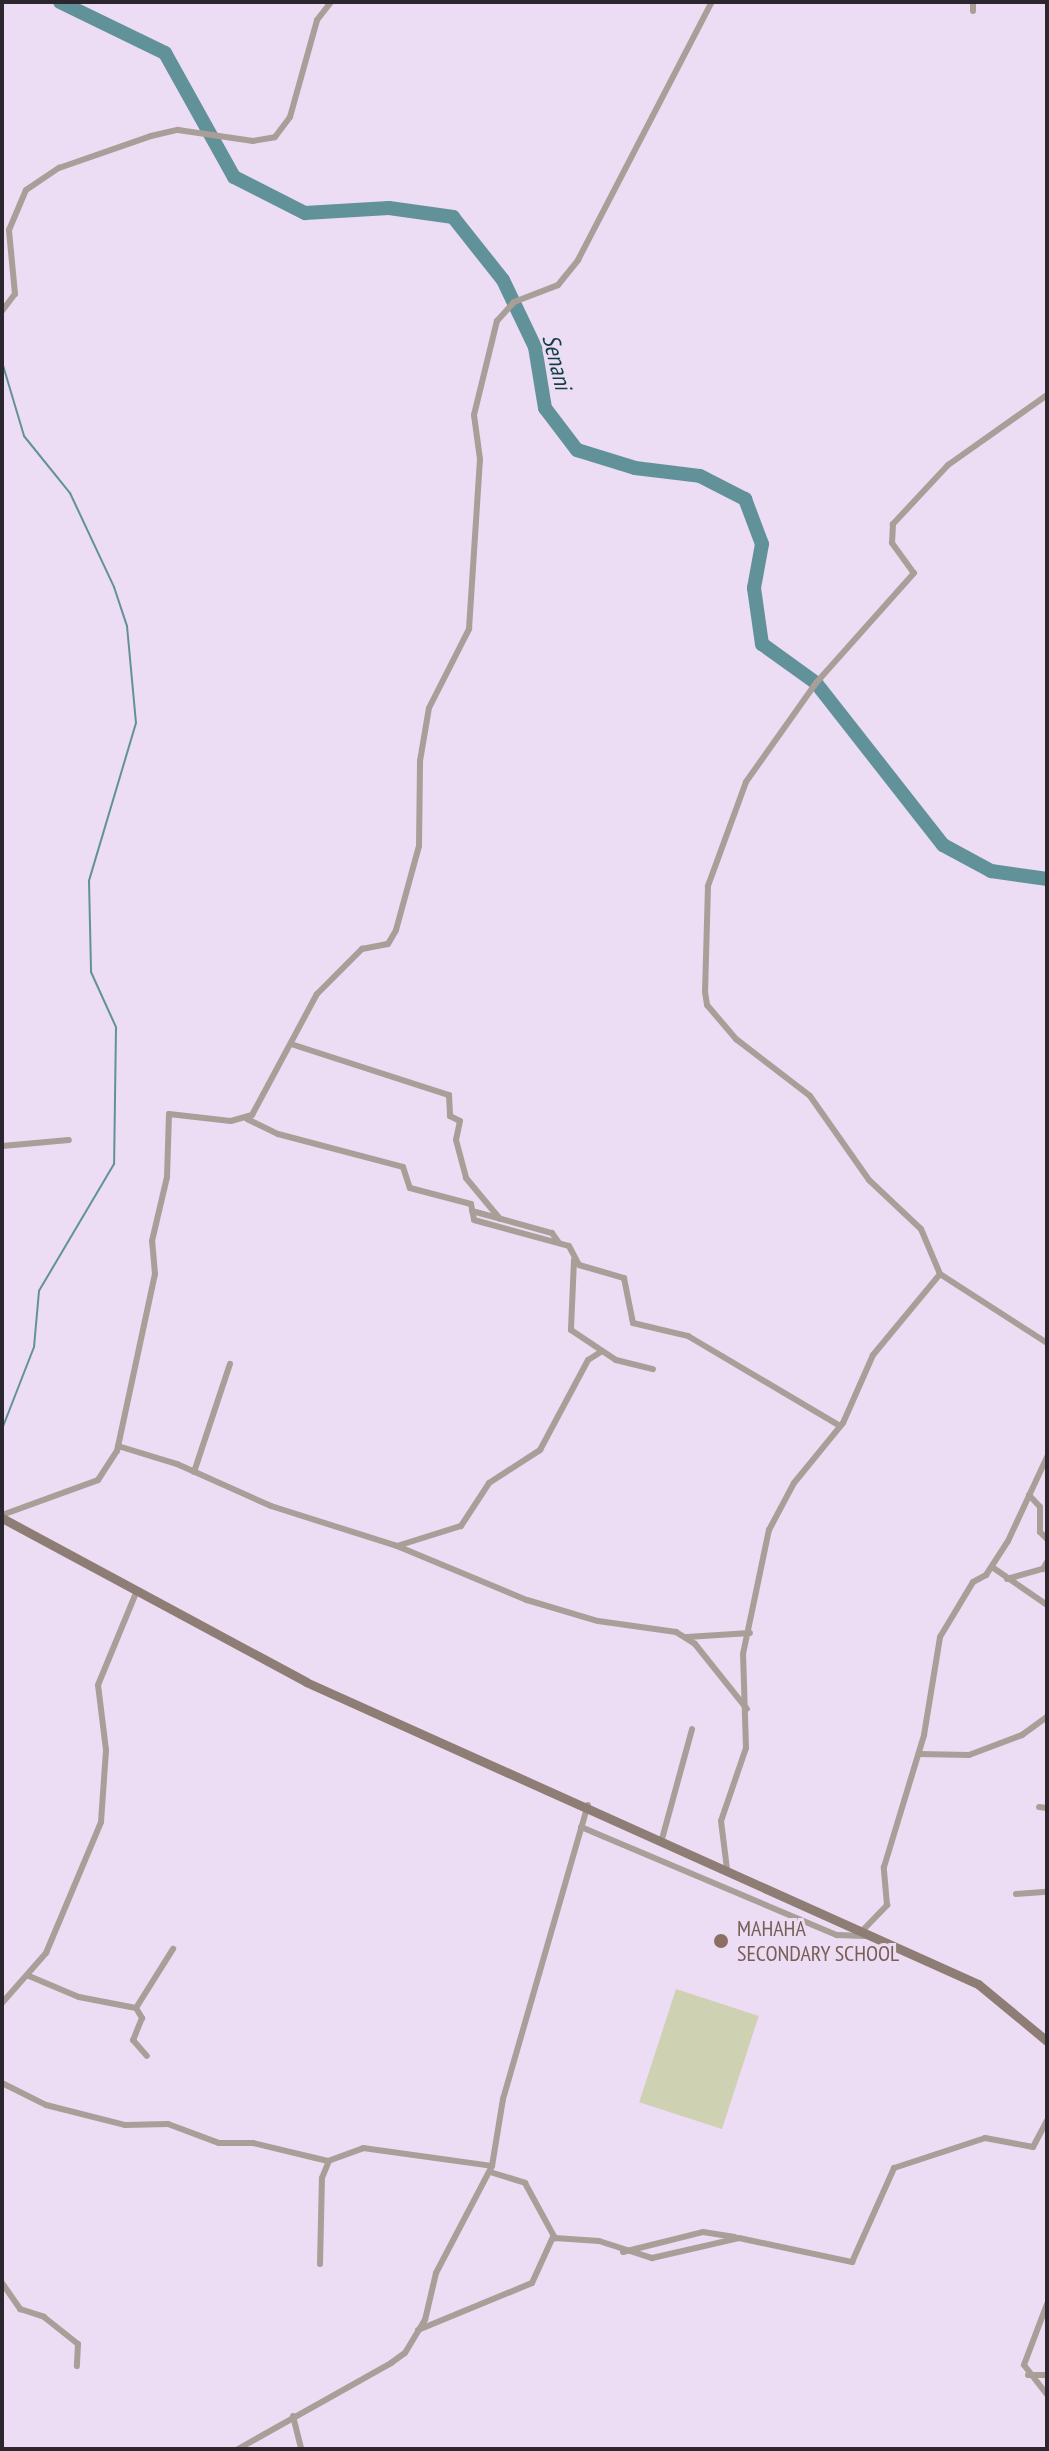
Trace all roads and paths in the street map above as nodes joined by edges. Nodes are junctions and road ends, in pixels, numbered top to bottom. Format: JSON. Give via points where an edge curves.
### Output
{"nodes":[{"id":1,"x":331,"y":2,"type":"edge"},
{"id":2,"x":712,"y":2,"type":"edge"},
{"id":3,"x":973,"y":2,"type":"edge"},
{"id":4,"x":973,"y":11,"type":"dead end"},
{"id":5,"x":2,"y":311,"type":"edge"},
{"id":6,"x":1047,"y":395,"type":"edge"},
{"id":7,"x":291,"y":1044,"type":"junction"},
{"id":8,"x":246,"y":1118,"type":"junction"},
{"id":9,"x":69,"y":1140,"type":"dead end"},
{"id":10,"x":2,"y":1146,"type":"edge"},
{"id":11,"x":472,"y":1211,"type":"junction"},
{"id":12,"x":500,"y":1219,"type":"junction"},
{"id":13,"x":559,"y":1244,"type":"junction"},
{"id":14,"x":574,"y":1260,"type":"junction"},
{"id":15,"x":940,"y":1274,"type":"junction"},
{"id":16,"x":1047,"y":1343,"type":"edge"},
{"id":17,"x":601,"y":1352,"type":"junction"},
{"id":18,"x":230,"y":1364,"type":"dead end"},
{"id":19,"x":653,"y":1369,"type":"dead end"},
{"id":20,"x":840,"y":1426,"type":"junction"},
{"id":21,"x":118,"y":1446,"type":"junction"},
{"id":22,"x":1047,"y":1457,"type":"edge"},
{"id":23,"x":194,"y":1472,"type":"junction"},
{"id":24,"x":1029,"y":1495,"type":"junction"},
{"id":25,"x":2,"y":1517,"type":"edge"},
{"id":26,"x":1047,"y":1539,"type":"edge"},
{"id":27,"x":397,"y":1546,"type":"junction"},
{"id":28,"x":1047,"y":1562,"type":"edge"},
{"id":29,"x":992,"y":1567,"type":"junction"},
{"id":30,"x":1007,"y":1579,"type":"junction"},
{"id":31,"x":136,"y":1593,"type":"junction"},
{"id":32,"x":1047,"y":1605,"type":"edge"},
{"id":33,"x":750,"y":1633,"type":"junction"},
{"id":34,"x":687,"y":1637,"type":"junction"},
{"id":35,"x":747,"y":1709,"type":"junction"},
{"id":36,"x":1045,"y":1722,"type":"edge"},
{"id":37,"x":692,"y":1729,"type":"dead end"},
{"id":38,"x":919,"y":1754,"type":"junction"},
{"id":39,"x":588,"y":1805,"type":"junction"},
{"id":40,"x":581,"y":1827,"type":"junction"},
{"id":41,"x":662,"y":1839,"type":"junction"},
{"id":42,"x":727,"y":1869,"type":"junction"},
{"id":43,"x":1047,"y":1892,"type":"edge"},
{"id":44,"x":1016,"y":1894,"type":"dead end"},
{"id":45,"x":863,"y":1930,"type":"junction"},
{"id":46,"x":875,"y":1936,"type":"junction"},
{"id":47,"x":173,"y":1949,"type":"dead end"},
{"id":48,"x":29,"y":1976,"type":"junction"},
{"id":49,"x":2,"y":2003,"type":"edge"},
{"id":50,"x":136,"y":2008,"type":"junction"},
{"id":51,"x":1047,"y":2041,"type":"edge"},
{"id":52,"x":147,"y":2056,"type":"dead end"},
{"id":53,"x":2,"y":2083,"type":"edge"},
{"id":54,"x":1047,"y":2121,"type":"edge"},
{"id":55,"x":329,"y":2161,"type":"junction"},
{"id":56,"x":491,"y":2169,"type":"junction"},
{"id":57,"x":553,"y":2237,"type":"junction"},
{"id":58,"x":739,"y":2238,"type":"junction"},
{"id":59,"x":623,"y":2252,"type":"junction"},
{"id":60,"x":320,"y":2264,"type":"dead end"},
{"id":61,"x":2,"y":2283,"type":"edge"},
{"id":62,"x":1047,"y":2304,"type":"edge"},
{"id":63,"x":418,"y":2330,"type":"junction"},
{"id":64,"x":77,"y":2366,"type":"dead end"},
{"id":65,"x":1028,"y":2375,"type":"junction"},
{"id":66,"x":1047,"y":2375,"type":"edge"},
{"id":67,"x":1047,"y":2394,"type":"edge"},
{"id":68,"x":293,"y":2416,"type":"junction"},
{"id":69,"x":238,"y":2449,"type":"edge"},
{"id":70,"x":301,"y":2449,"type":"edge"}],
"edges":[{"from":1,"to":5,"type":"street","via":[[317,20],[290,117],[275,137],[253,141],[178,130],[59,168],[26,190],[9,230],[15,294]]},
{"from":2,"to":7,"type":"street","via":[[578,260],[558,285],[514,302],[497,321],[474,415],[480,459],[469,629],[429,708],[420,761],[419,846],[396,930],[388,944],[368,945],[342,966],[309,1004]]},
{"from":3,"to":4,"type":"street"},
{"from":6,"to":15,"type":"street","via":[[986,433],[896,519],[892,543],[914,573],[763,754],[708,886],[707,1005],[736,1039],[810,1096],[863,1172],[921,1229]]},
{"from":7,"to":8,"type":"street","via":[[261,1105]]},
{"from":7,"to":12,"type":"street","via":[[449,1095],[450,1116],[460,1121],[456,1140],[466,1178]]},
{"from":8,"to":11,"type":"street","via":[[278,1134],[403,1167],[410,1188],[469,1203]]},
{"from":8,"to":21,"type":"street","via":[[169,1114],[167,1177],[152,1241],[155,1274]]},
{"from":9,"to":10,"type":"street"},
{"from":11,"to":12,"type":"street"},
{"from":11,"to":13,"type":"street","via":[[481,1222]]},
{"from":12,"to":13,"type":"street","via":[[552,1233]]},
{"from":13,"to":14,"type":"street","via":[[570,1247]]},
{"from":14,"to":17,"type":"street","via":[[571,1330]]},
{"from":14,"to":20,"type":"street","via":[[624,1278],[633,1323],[688,1336]]},
{"from":15,"to":16,"type":"street"},
{"from":15,"to":20,"type":"street","via":[[873,1355]]},
{"from":17,"to":19,"type":"street"},
{"from":17,"to":27,"type":"street","via":[[588,1360],[540,1450],[489,1483],[461,1526]]},
{"from":18,"to":23,"type":"street"},
{"from":20,"to":33,"type":"street","via":[[794,1483],[769,1530]]},
{"from":21,"to":23,"type":"street"},
{"from":21,"to":25,"type":"street","via":[[98,1480]]},
{"from":22,"to":24,"type":"street"},
{"from":23,"to":27,"type":"street","via":[[271,1506]]},
{"from":24,"to":26,"type":"street","via":[[1040,1507],[1039,1527]]},
{"from":24,"to":29,"type":"street"},
{"from":25,"to":31,"type":"main road"},
{"from":27,"to":34,"type":"street","via":[[560,1611]]},
{"from":28,"to":30,"type":"street","via":[[1043,1569],[1025,1569]]},
{"from":29,"to":30,"type":"street"},
{"from":29,"to":38,"type":"street","via":[[973,1582],[940,1637]]},
{"from":30,"to":32,"type":"street"},
{"from":31,"to":39,"type":"main road","via":[[306,1682]]},
{"from":31,"to":48,"type":"street","via":[[98,1685],[106,1750],[101,1822],[46,1953]]},
{"from":33,"to":34,"type":"street"},
{"from":33,"to":35,"type":"street","via":[[743,1654]]},
{"from":34,"to":35,"type":"street"},
{"from":35,"to":42,"type":"street","via":[[746,1748],[721,1821]]},
{"from":36,"to":38,"type":"street","via":[[959,1758]]},
{"from":37,"to":41,"type":"street"},
{"from":38,"to":45,"type":"street","via":[[884,1867],[887,1905]]},
{"from":39,"to":40,"type":"street"},
{"from":39,"to":41,"type":"main road"},
{"from":40,"to":46,"type":"street","via":[[837,1935]]},
{"from":40,"to":56,"type":"street","via":[[503,2099]]},
{"from":41,"to":42,"type":"main road"},
{"from":42,"to":45,"type":"main road"},
{"from":43,"to":44,"type":"street"},
{"from":45,"to":46,"type":"main road"},
{"from":46,"to":51,"type":"main road","via":[[984,1988]]},
{"from":47,"to":50,"type":"street"},
{"from":48,"to":49,"type":"street"},
{"from":48,"to":50,"type":"street","via":[[79,1997]]},
{"from":50,"to":52,"type":"street","via":[[142,2018],[133,2040]]},
{"from":53,"to":55,"type":"street","via":[[46,2105],[103,2121],[168,2124],[209,2140],[253,2143]]},
{"from":54,"to":58,"type":"street","via":[[1033,2147],[985,2138],[894,2168],[854,2261]]},
{"from":55,"to":56,"type":"street","via":[[363,2148]]},
{"from":55,"to":60,"type":"street","via":[[322,2178]]},
{"from":56,"to":57,"type":"street","via":[[525,2183]]},
{"from":56,"to":63,"type":"street","via":[[438,2268]]},
{"from":57,"to":59,"type":"street","via":[[599,2241]]},
{"from":57,"to":63,"type":"street","via":[[532,2283]]},
{"from":58,"to":59,"type":"street","via":[[703,2232]]},
{"from":58,"to":59,"type":"street","via":[[674,2257]]},
{"from":61,"to":64,"type":"street","via":[[15,2305],[44,2317],[78,2344]]},
{"from":62,"to":65,"type":"street","via":[[1025,2360]]},
{"from":63,"to":68,"type":"street","via":[[391,2363]]},
{"from":65,"to":66,"type":"street"},
{"from":65,"to":67,"type":"street"},
{"from":68,"to":69,"type":"street"},
{"from":68,"to":70,"type":"street"}]}
